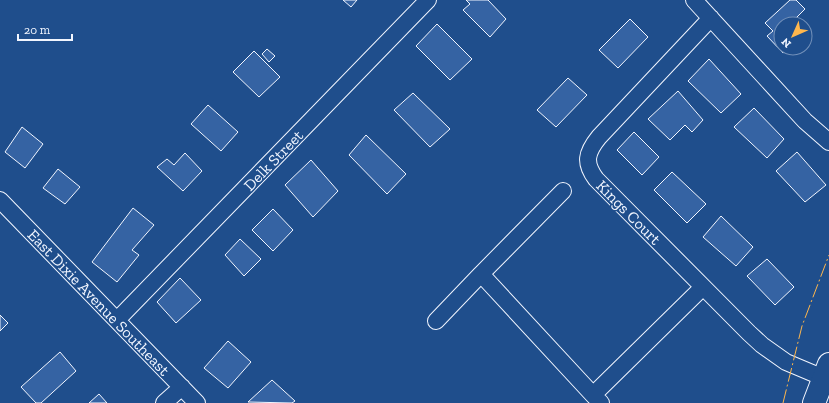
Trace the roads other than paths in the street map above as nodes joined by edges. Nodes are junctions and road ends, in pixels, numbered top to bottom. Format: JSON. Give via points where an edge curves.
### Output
{"nodes":[{"id":1,"x":428,"y":0,"type":"edge"},
{"id":2,"x":694,"y":0,"type":"edge"},
{"id":3,"x":711,"y":18,"type":"junction"},
{"id":4,"x":829,"y":142,"type":"edge"},
{"id":5,"x":563,"y":191,"type":"dead end"},
{"id":6,"x":0,"y":200,"type":"edge"},
{"id":7,"x":481,"y":274,"type":"junction"},
{"id":8,"x":703,"y":287,"type":"junction"},
{"id":9,"x":117,"y":320,"type":"junction"},
{"id":10,"x":436,"y":321,"type":"dead end"},
{"id":11,"x":826,"y":371,"type":"edge"},
{"id":12,"x":182,"y":387,"type":"junction"},
{"id":13,"x":597,"y":399,"type":"edge"},
{"id":14,"x":164,"y":403,"type":"edge"},
{"id":15,"x":197,"y":403,"type":"edge"},
{"id":16,"x":814,"y":403,"type":"edge"}],
"edges":[{"from":1,"to":9,"type":"street","name":"Delk Street"},
{"from":2,"to":3,"type":"street"},
{"from":3,"to":4,"type":"street","via":[[805,121]]},
{"from":3,"to":8,"type":"street","name":"Kings Court","via":[[599,137],[588,155],[591,173],[596,180]]},
{"from":5,"to":7,"type":"street"},
{"from":6,"to":9,"type":"street","name":"East Dixie Avenue Southeast"},
{"from":7,"to":10,"type":"street"},
{"from":7,"to":13,"type":"street"},
{"from":8,"to":11,"type":"street","name":"Kings Court","via":[[748,333],[774,354],[786,362]]},
{"from":8,"to":13,"type":"street"},
{"from":9,"to":12,"type":"street","name":"East Dixie Avenue Southeast"},
{"from":11,"to":16,"type":"main road"},
{"from":12,"to":14,"type":"street"},
{"from":12,"to":15,"type":"street","name":"East Dixie Avenue Southeast"}]}
